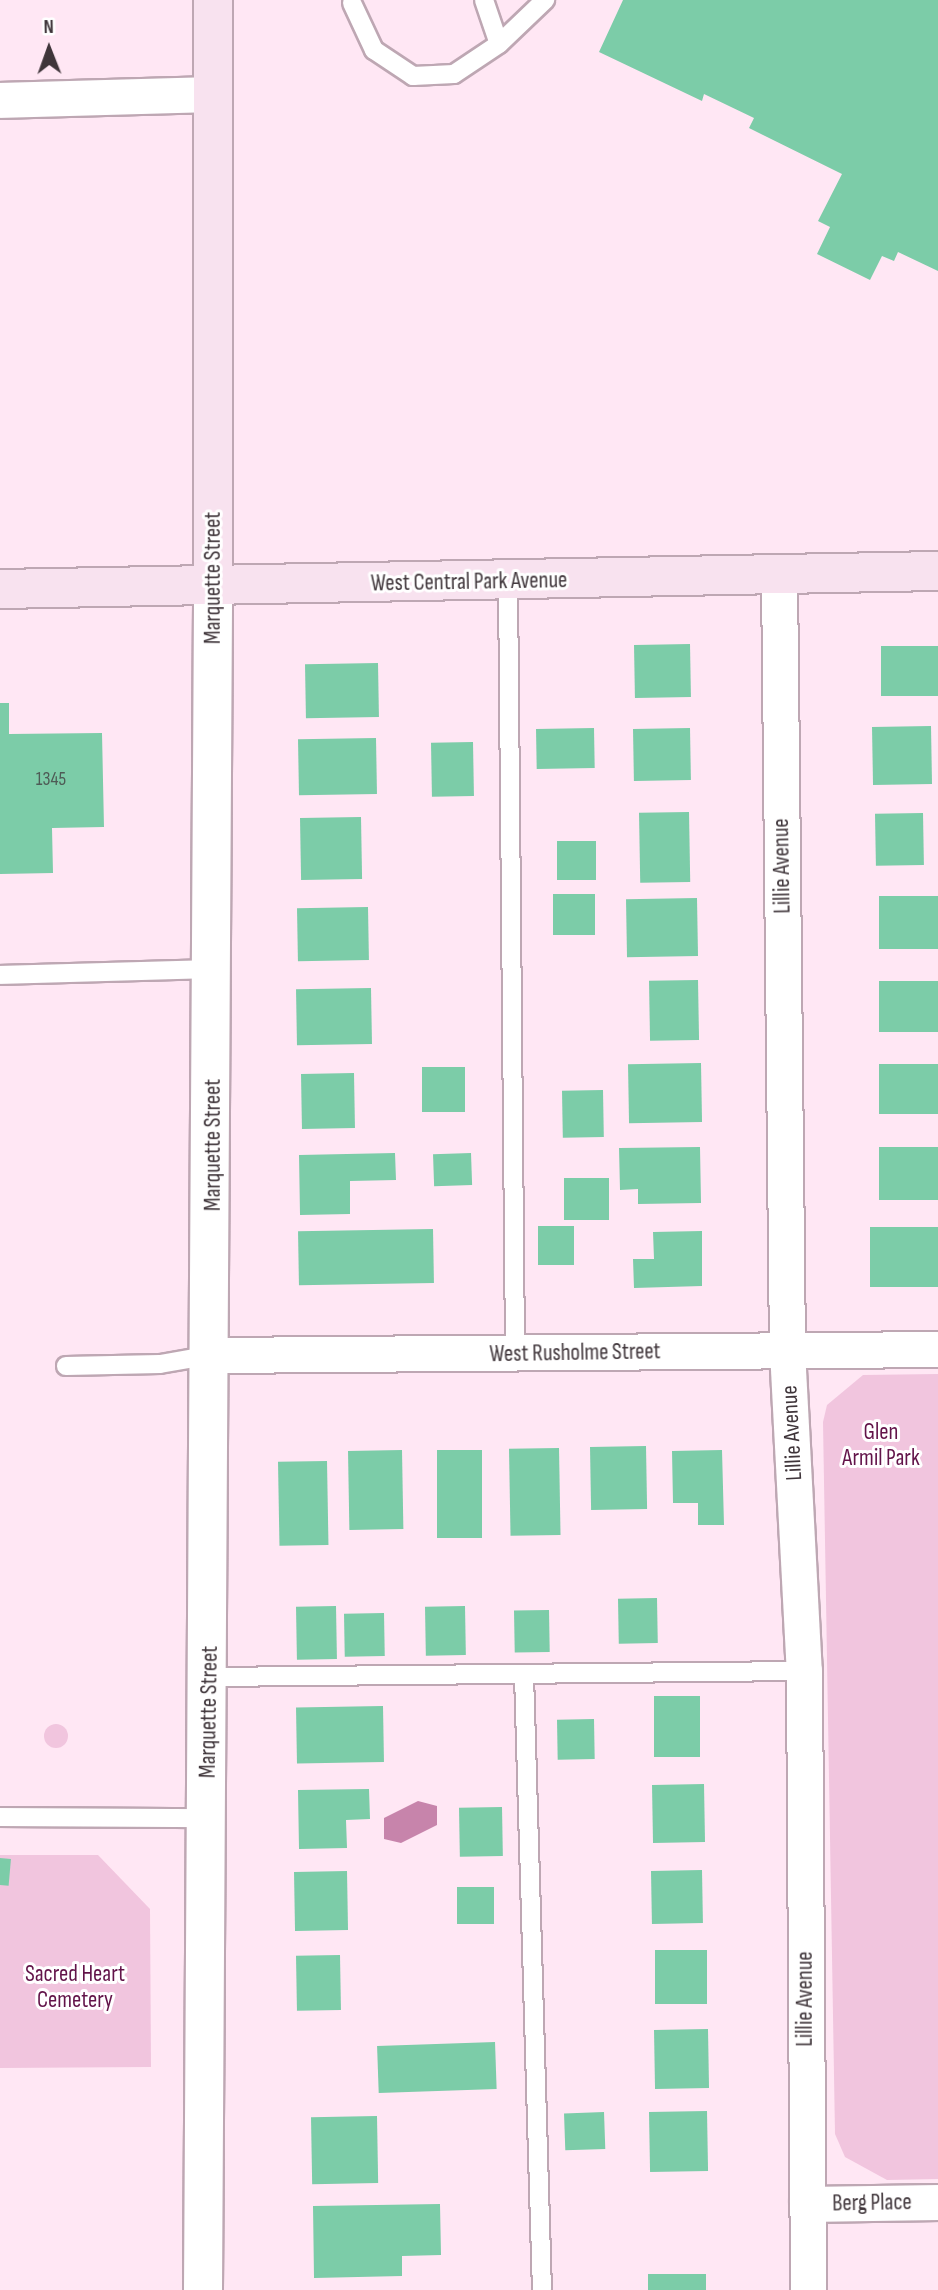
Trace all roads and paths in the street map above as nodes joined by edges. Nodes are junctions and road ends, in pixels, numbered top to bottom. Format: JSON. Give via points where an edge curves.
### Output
{"nodes":[{"id":1,"x":213,"y":0,"type":"edge"},
{"id":2,"x":484,"y":0,"type":"edge"},
{"id":3,"x":545,"y":0,"type":"edge"},
{"id":4,"x":352,"y":3,"type":"dead end"},
{"id":5,"x":499,"y":44,"type":"junction"},
{"id":6,"x":213,"y":94,"type":"junction"},
{"id":7,"x":0,"y":100,"type":"edge"},
{"id":8,"x":938,"y":571,"type":"edge"},
{"id":9,"x":779,"y":575,"type":"junction"},
{"id":10,"x":508,"y":582,"type":"junction"},
{"id":11,"x":213,"y":585,"type":"junction"},
{"id":12,"x":0,"y":589,"type":"edge"},
{"id":13,"x":213,"y":970,"type":"junction"},
{"id":14,"x":0,"y":975,"type":"edge"},
{"id":15,"x":938,"y":1349,"type":"edge"},
{"id":16,"x":787,"y":1350,"type":"junction"},
{"id":17,"x":515,"y":1354,"type":"junction"},
{"id":18,"x":213,"y":1355,"type":"junction"},
{"id":19,"x":66,"y":1366,"type":"dead end"},
{"id":20,"x":804,"y":1671,"type":"junction"},
{"id":21,"x":524,"y":1674,"type":"junction"},
{"id":22,"x":210,"y":1677,"type":"junction"},
{"id":23,"x":0,"y":1818,"type":"edge"},
{"id":24,"x":208,"y":1818,"type":"junction"},
{"id":25,"x":938,"y":2202,"type":"edge"},
{"id":26,"x":807,"y":2204,"type":"junction"},
{"id":27,"x":203,"y":2290,"type":"edge"},
{"id":28,"x":542,"y":2290,"type":"edge"},
{"id":29,"x":808,"y":2290,"type":"edge"}],
"edges":[{"from":1,"to":6,"type":"main road","name":"Marquette Street"},
{"from":2,"to":5,"type":"lane"},
{"from":3,"to":5,"type":"lane"},
{"from":4,"to":5,"type":"lane","via":[[373,50],[412,76],[454,74]]},
{"from":6,"to":7,"type":"street"},
{"from":6,"to":11,"type":"main road","name":"Marquette Street"},
{"from":8,"to":9,"type":"main road","name":"West Central Park Avenue"},
{"from":9,"to":10,"type":"main road","name":"West Central Park Avenue"},
{"from":9,"to":16,"type":"street","name":"Lillie Avenue"},
{"from":10,"to":11,"type":"main road","name":"West Central Park Avenue"},
{"from":10,"to":17,"type":"lane"},
{"from":11,"to":12,"type":"main road","name":"West Central Park Avenue"},
{"from":11,"to":13,"type":"street","name":"Marquette Street"},
{"from":13,"to":14,"type":"lane"},
{"from":13,"to":18,"type":"street","name":"Marquette Street"},
{"from":15,"to":16,"type":"street","name":"West Rusholme Street"},
{"from":16,"to":17,"type":"street","name":"West Rusholme Street"},
{"from":16,"to":20,"type":"street","name":"Lillie Avenue"},
{"from":17,"to":18,"type":"street","name":"West Rusholme Street"},
{"from":18,"to":19,"type":"lane","via":[[160,1364]]},
{"from":18,"to":22,"type":"street","name":"Marquette Street"},
{"from":20,"to":21,"type":"lane"},
{"from":20,"to":26,"type":"street","name":"Lillie Avenue"},
{"from":21,"to":22,"type":"lane"},
{"from":21,"to":28,"type":"lane"},
{"from":22,"to":24,"type":"street","name":"Marquette Street"},
{"from":23,"to":24,"type":"lane"},
{"from":24,"to":27,"type":"street","name":"Marquette Street"},
{"from":25,"to":26,"type":"street","name":"Berg Place"},
{"from":26,"to":29,"type":"street","name":"Lillie Avenue"}]}
